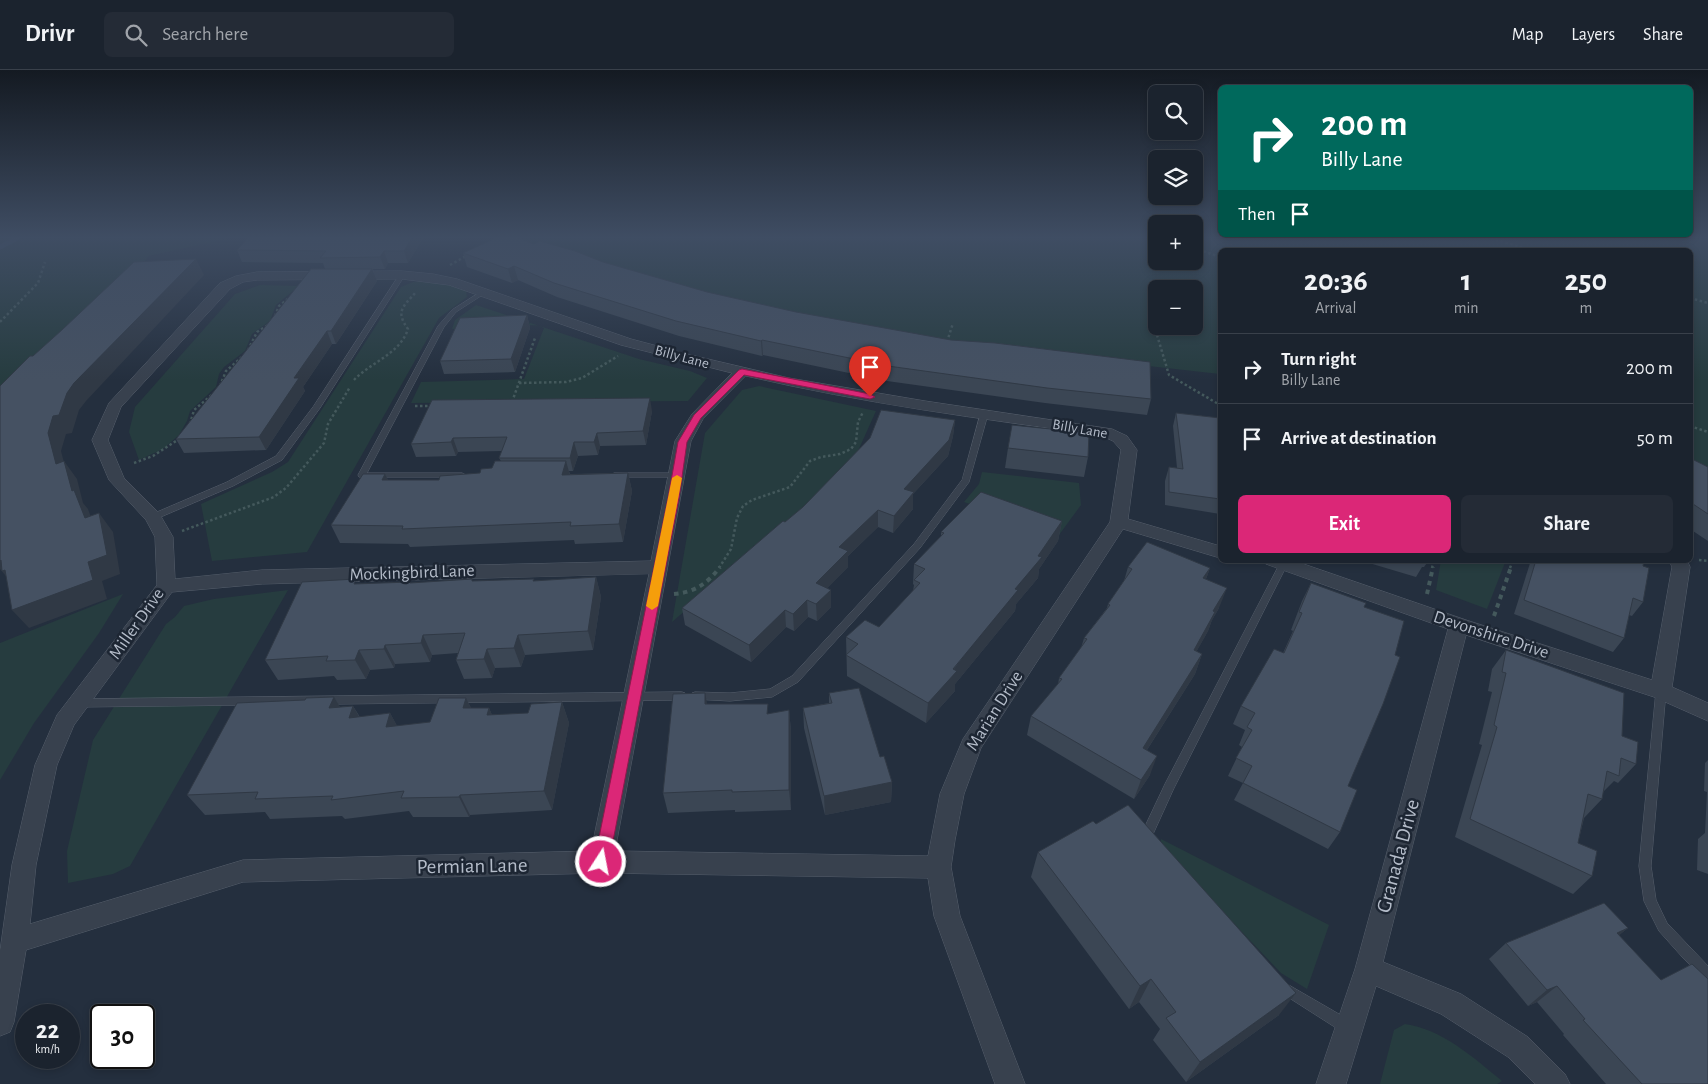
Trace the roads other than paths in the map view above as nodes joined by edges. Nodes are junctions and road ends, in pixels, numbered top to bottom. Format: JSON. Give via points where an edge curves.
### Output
{"nodes":[{"id":1,"x":226,"y":285,"type":"edge"},
{"id":2,"x":396,"y":285,"type":"edge"},
{"id":3,"x":463,"y":285,"type":"edge"},
{"id":4,"x":484,"y":292,"type":"junction"},
{"id":5,"x":742,"y":372,"type":"junction"},
{"id":6,"x":984,"y":414,"type":"junction"},
{"id":7,"x":1126,"y":442,"type":"joint"},
{"id":8,"x":469,"y":475,"type":"edge"},
{"id":9,"x":605,"y":475,"type":"edge"},
{"id":10,"x":677,"y":475,"type":"junction"},
{"id":11,"x":153,"y":517,"type":"junction"},
{"id":12,"x":1119,"y":522,"type":"junction"},
{"id":13,"x":1218,"y":551,"type":"edge"},
{"id":14,"x":1276,"y":563,"type":"edge"},
{"id":15,"x":1283,"y":563,"type":"edge"},
{"id":16,"x":1679,"y":563,"type":"edge"},
{"id":17,"x":659,"y":567,"type":"junction"},
{"id":18,"x":166,"y":586,"type":"junction"},
{"id":19,"x":1459,"y":625,"type":"junction"},
{"id":20,"x":1661,"y":691,"type":"junction"},
{"id":21,"x":635,"y":696,"type":"junction"},
{"id":22,"x":80,"y":702,"type":"junction"},
{"id":23,"x":1708,"y":712,"type":"edge"},
{"id":24,"x":1151,"y":845,"type":"edge"},
{"id":25,"x":601,"y":862,"type":"junction"},
{"id":26,"x":939,"y":867,"type":"junction"},
{"id":27,"x":15,"y":941,"type":"junction"},
{"id":28,"x":1368,"y":969,"type":"junction"},
{"id":29,"x":1708,"y":975,"type":"edge"},
{"id":30,"x":1273,"y":982,"type":"edge"},
{"id":31,"x":0,"y":1022,"type":"edge"},
{"id":32,"x":1348,"y":1028,"type":"junction"},
{"id":33,"x":1010,"y":1084,"type":"edge"},
{"id":34,"x":1330,"y":1084,"type":"edge"},
{"id":35,"x":1556,"y":1084,"type":"edge"}],
"edges":[{"from":1,"to":11,"type":"street","name":"Miller Drive","via":[[114,406],[100,440],[117,480]]},
{"from":2,"to":11,"type":"lane","via":[[316,408],[279,458],[230,484]]},
{"from":3,"to":4,"type":"street","name":"Billy Lane"},
{"from":4,"to":5,"type":"street","name":"Billy Lane","via":[[626,342]]},
{"from":4,"to":8,"type":"lane","via":[[454,311],[441,326],[362,475]]},
{"from":5,"to":6,"type":"street","name":"Billy Lane"},
{"from":5,"to":10,"type":"street","via":[[697,416],[683,442]]},
{"from":6,"to":7,"type":"street","name":"Billy Lane","via":[[1102,431]]},
{"from":6,"to":21,"type":"lane","via":[[966,480],[917,546],[795,679],[772,693],[730,697]]},
{"from":7,"to":12,"type":"street","name":"Marian Drive","via":[[1129,450]]},
{"from":9,"to":10,"type":"lane"},
{"from":10,"to":17,"type":"street"},
{"from":11,"to":18,"type":"street","name":"Miller Drive","via":[[164,537]]},
{"from":12,"to":13,"type":"street"},
{"from":12,"to":26,"type":"street","name":"Marian Drive","via":[[971,745],[952,794]]},
{"from":14,"to":24,"type":"lane","via":[[1144,838]]},
{"from":15,"to":19,"type":"street","name":"Devonshire Drive"},
{"from":16,"to":20,"type":"street"},
{"from":17,"to":18,"type":"street","name":"Mockingbird Lane","via":[[262,577]]},
{"from":17,"to":21,"type":"street"},
{"from":18,"to":22,"type":"street","name":"Miller Drive"},
{"from":19,"to":20,"type":"street","name":"Devonshire Drive"},
{"from":19,"to":28,"type":"street","name":"Granada Drive"},
{"from":20,"to":23,"type":"street","name":"Devonshire Drive"},
{"from":20,"to":29,"type":"lane","via":[[1645,866],[1650,901],[1663,927]]},
{"from":21,"to":22,"type":"lane"},
{"from":21,"to":25,"type":"street"},
{"from":22,"to":27,"type":"street","name":"Miller Drive","via":[[65,721],[46,765],[24,865]]},
{"from":25,"to":26,"type":"street","name":"Permian Lane"},
{"from":25,"to":27,"type":"street","name":"Permian Lane","via":[[243,871]]},
{"from":26,"to":33,"type":"street","name":"Marian Drive","via":[[948,916]]},
{"from":27,"to":31,"type":"street","name":"Miller Drive"},
{"from":28,"to":32,"type":"street","name":"Granada Drive"},
{"from":28,"to":35,"type":"street","via":[[1451,1004],[1518,1047]]},
{"from":30,"to":32,"type":"lane"},
{"from":32,"to":34,"type":"street","name":"Granada Drive"}]}
